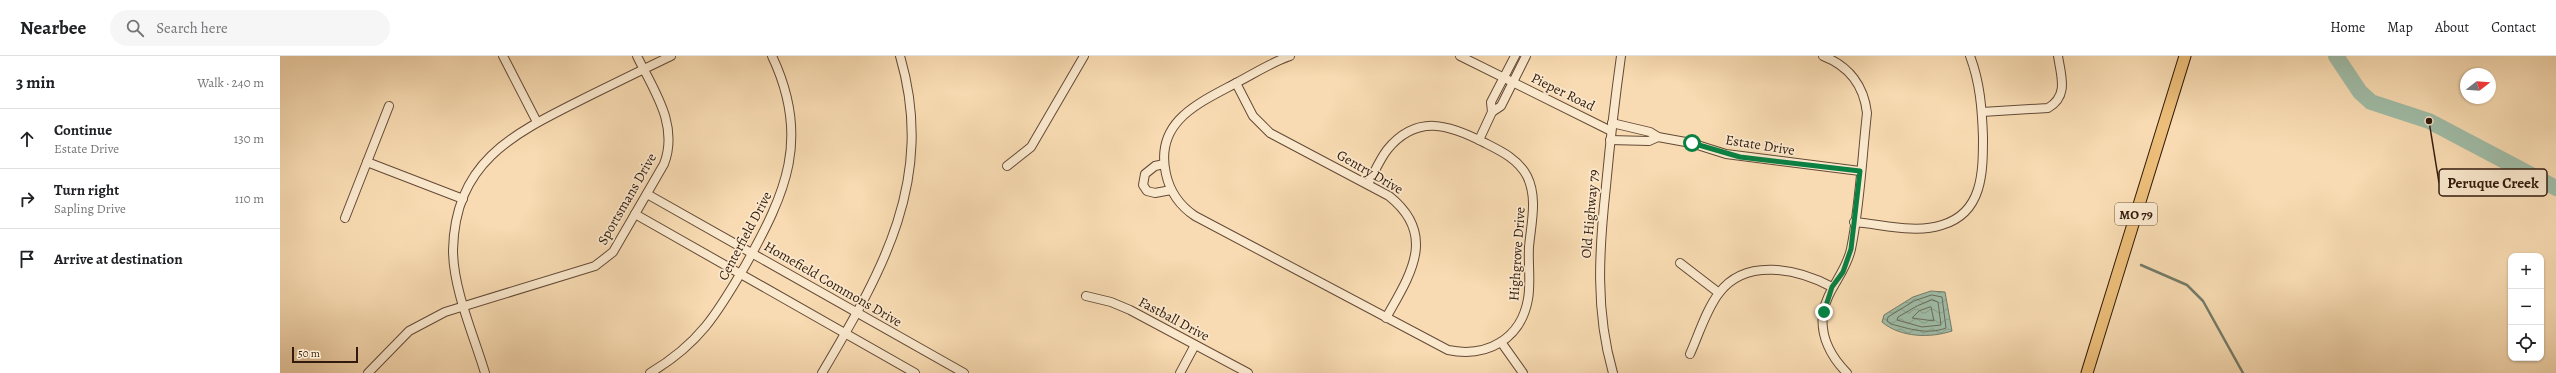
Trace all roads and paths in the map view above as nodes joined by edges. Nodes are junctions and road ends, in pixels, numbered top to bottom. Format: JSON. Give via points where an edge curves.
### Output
{"nodes":[{"id":1,"x":503,"y":56,"type":"edge"},
{"id":2,"x":637,"y":56,"type":"edge"},
{"id":3,"x":671,"y":56,"type":"edge"},
{"id":4,"x":772,"y":56,"type":"edge"},
{"id":5,"x":900,"y":56,"type":"edge"},
{"id":6,"x":1084,"y":56,"type":"edge"},
{"id":7,"x":1290,"y":56,"type":"edge"},
{"id":8,"x":1460,"y":56,"type":"edge"},
{"id":9,"x":1515,"y":56,"type":"edge"},
{"id":10,"x":1526,"y":56,"type":"edge"},
{"id":11,"x":1620,"y":56,"type":"edge"},
{"id":12,"x":1822,"y":56,"type":"edge"},
{"id":13,"x":1970,"y":56,"type":"edge"},
{"id":14,"x":2058,"y":56,"type":"edge"},
{"id":15,"x":2185,"y":56,"type":"edge"},
{"id":16,"x":644,"y":69,"type":"junction"},
{"id":17,"x":1503,"y":77,"type":"junction"},
{"id":18,"x":1513,"y":82,"type":"junction"},
{"id":19,"x":1236,"y":83,"type":"junction"},
{"id":20,"x":389,"y":106,"type":"dead end"},
{"id":21,"x":1492,"y":112,"type":"junction"},
{"id":22,"x":1982,"y":112,"type":"junction"},
{"id":23,"x":537,"y":122,"type":"junction"},
{"id":24,"x":1612,"y":127,"type":"junction"},
{"id":25,"x":1658,"y":137,"type":"junction"},
{"id":26,"x":1479,"y":140,"type":"junction"},
{"id":27,"x":1610,"y":140,"type":"junction"},
{"id":28,"x":367,"y":162,"type":"junction"},
{"id":29,"x":1164,"y":164,"type":"junction"},
{"id":30,"x":1007,"y":166,"type":"dead end"},
{"id":31,"x":1860,"y":171,"type":"junction"},
{"id":32,"x":1368,"y":184,"type":"junction"},
{"id":33,"x":1171,"y":190,"type":"junction"},
{"id":34,"x":647,"y":194,"type":"junction"},
{"id":35,"x":463,"y":199,"type":"junction"},
{"id":36,"x":635,"y":214,"type":"junction"},
{"id":37,"x":345,"y":218,"type":"dead end"},
{"id":38,"x":1854,"y":222,"type":"junction"},
{"id":39,"x":752,"y":253,"type":"junction"},
{"id":40,"x":1680,"y":263,"type":"dead end"},
{"id":41,"x":740,"y":274,"type":"junction"},
{"id":42,"x":1832,"y":287,"type":"junction"},
{"id":43,"x":1718,"y":293,"type":"junction"},
{"id":44,"x":1086,"y":296,"type":"dead end"},
{"id":45,"x":464,"y":306,"type":"junction"},
{"id":46,"x":857,"y":313,"type":"junction"},
{"id":47,"x":1386,"y":318,"type":"junction"},
{"id":48,"x":845,"y":334,"type":"junction"},
{"id":49,"x":1502,"y":342,"type":"junction"},
{"id":50,"x":1195,"y":345,"type":"junction"},
{"id":51,"x":1690,"y":354,"type":"dead end"},
{"id":52,"x":368,"y":373,"type":"edge"},
{"id":53,"x":485,"y":373,"type":"edge"},
{"id":54,"x":650,"y":373,"type":"edge"},
{"id":55,"x":822,"y":373,"type":"edge"},
{"id":56,"x":915,"y":373,"type":"edge"},
{"id":57,"x":964,"y":373,"type":"edge"},
{"id":58,"x":1180,"y":373,"type":"edge"},
{"id":59,"x":1248,"y":373,"type":"edge"},
{"id":60,"x":1523,"y":373,"type":"edge"},
{"id":61,"x":1612,"y":373,"type":"edge"},
{"id":62,"x":1846,"y":373,"type":"edge"},
{"id":63,"x":2087,"y":373,"type":"edge"}],
"edges":[{"from":1,"to":23,"type":"street"},
{"from":2,"to":16,"type":"street","name":"Sportsmans Drive"},
{"from":3,"to":16,"type":"street"},
{"from":4,"to":39,"type":"street","name":"Centerfield Drive","via":[[786,96],[791,148],[782,193]]},
{"from":5,"to":46,"type":"street","via":[[910,108],[912,140],[909,176],[890,249]]},
{"from":6,"to":30,"type":"street","via":[[1031,147]]},
{"from":7,"to":19,"type":"street","name":"Highgrove Drive"},
{"from":8,"to":17,"type":"street","name":"Pieper Road"},
{"from":9,"to":17,"type":"street"},
{"from":10,"to":18,"type":"street"},
{"from":11,"to":24,"type":"street","name":"Old Highway 79"},
{"from":12,"to":31,"type":"street","via":[[1845,68],[1864,96],[1867,114]]},
{"from":13,"to":22,"type":"street","via":[[1977,79]]},
{"from":14,"to":22,"type":"street","via":[[2063,90],[2060,99],[2054,105],[2048,108]]},
{"from":15,"to":63,"type":"main road","number":"MO 79"},
{"from":16,"to":23,"type":"street"},
{"from":16,"to":34,"type":"street","name":"Sportsmans Drive","via":[[666,114],[670,139],[664,164]]},
{"from":17,"to":18,"type":"street","name":"Pieper Road"},
{"from":17,"to":21,"type":"street","via":[[1491,102]]},
{"from":18,"to":21,"type":"street","via":[[1500,106]]},
{"from":18,"to":24,"type":"street","name":"Pieper Road"},
{"from":19,"to":29,"type":"street","name":"Highgrove Drive","via":[[1198,104],[1180,118],[1171,129]]},
{"from":19,"to":32,"type":"street","name":"Gentry Drive","via":[[1253,116],[1270,133]]},
{"from":20,"to":28,"type":"street"},
{"from":21,"to":26,"type":"street"},
{"from":22,"to":38,"type":"street","via":[[1982,181],[1975,198],[1960,216],[1932,228]]},
{"from":23,"to":35,"type":"street","via":[[518,133],[492,154],[471,182]]},
{"from":24,"to":25,"type":"street","name":"Estate Drive","via":[[1650,132]]},
{"from":24,"to":27,"type":"street","name":"Old Highway 79"},
{"from":25,"to":27,"type":"street","name":"Estate Drive","via":[[1649,141]]},
{"from":25,"to":31,"type":"street","name":"Estate Drive","via":[[1692,143],[1740,157]]},
{"from":26,"to":32,"type":"street","name":"Highgrove Drive","via":[[1450,127],[1426,126],[1413,130],[1403,135],[1387,150]]},
{"from":26,"to":49,"type":"street","name":"Highgrove Drive","via":[[1512,158],[1527,175],[1533,193],[1529,297],[1518,328]]},
{"from":27,"to":61,"type":"street","name":"Old Highway 79","via":[[1598,272],[1601,315]]},
{"from":28,"to":35,"type":"street"},
{"from":28,"to":37,"type":"street"},
{"from":29,"to":33,"type":"street","name":"Highgrove Drive"},
{"from":29,"to":33,"type":"street","via":[[1155,166],[1145,174],[1143,185],[1147,191],[1155,193]]},
{"from":31,"to":38,"type":"street"},
{"from":32,"to":47,"type":"street","name":"Gentry Drive","via":[[1400,205],[1412,222],[1416,241],[1417,252],[1411,273]]},
{"from":33,"to":47,"type":"street","name":"Highgrove Drive","via":[[1185,209],[1195,216]]},
{"from":34,"to":36,"type":"street","name":"Sportsmans Drive"},
{"from":34,"to":39,"type":"street","name":"Homefield Commons Drive"},
{"from":35,"to":45,"type":"street","via":[[453,251]]},
{"from":36,"to":41,"type":"street"},
{"from":36,"to":45,"type":"street","name":"Sportsmans Drive","via":[[613,252],[595,266]]},
{"from":38,"to":42,"type":"street","via":[[1848,258]]},
{"from":39,"to":41,"type":"street","name":"Centerfield Drive"},
{"from":39,"to":46,"type":"street","name":"Homefield Commons Drive"},
{"from":40,"to":43,"type":"street"},
{"from":41,"to":48,"type":"street"},
{"from":41,"to":54,"type":"street","name":"Centerfield Drive","via":[[700,335],[687,348]]},
{"from":42,"to":43,"type":"street","via":[[1802,274],[1762,270],[1737,277]]},
{"from":42,"to":62,"type":"street","via":[[1824,312],[1825,338],[1830,351]]},
{"from":43,"to":51,"type":"street"},
{"from":44,"to":50,"type":"street","name":"Fastball Drive","via":[[1111,302]]},
{"from":45,"to":52,"type":"street","name":"Sportsmans Drive","via":[[425,321],[410,331]]},
{"from":45,"to":53,"type":"street"},
{"from":46,"to":48,"type":"street"},
{"from":46,"to":57,"type":"street","name":"Homefield Commons Drive"},
{"from":47,"to":49,"type":"street","name":"Highgrove Drive","via":[[1448,350],[1470,353],[1487,350]]},
{"from":48,"to":55,"type":"street"},
{"from":48,"to":56,"type":"street"},
{"from":49,"to":60,"type":"street"},
{"from":50,"to":58,"type":"street"},
{"from":50,"to":59,"type":"street","name":"Fastball Drive"}]}
